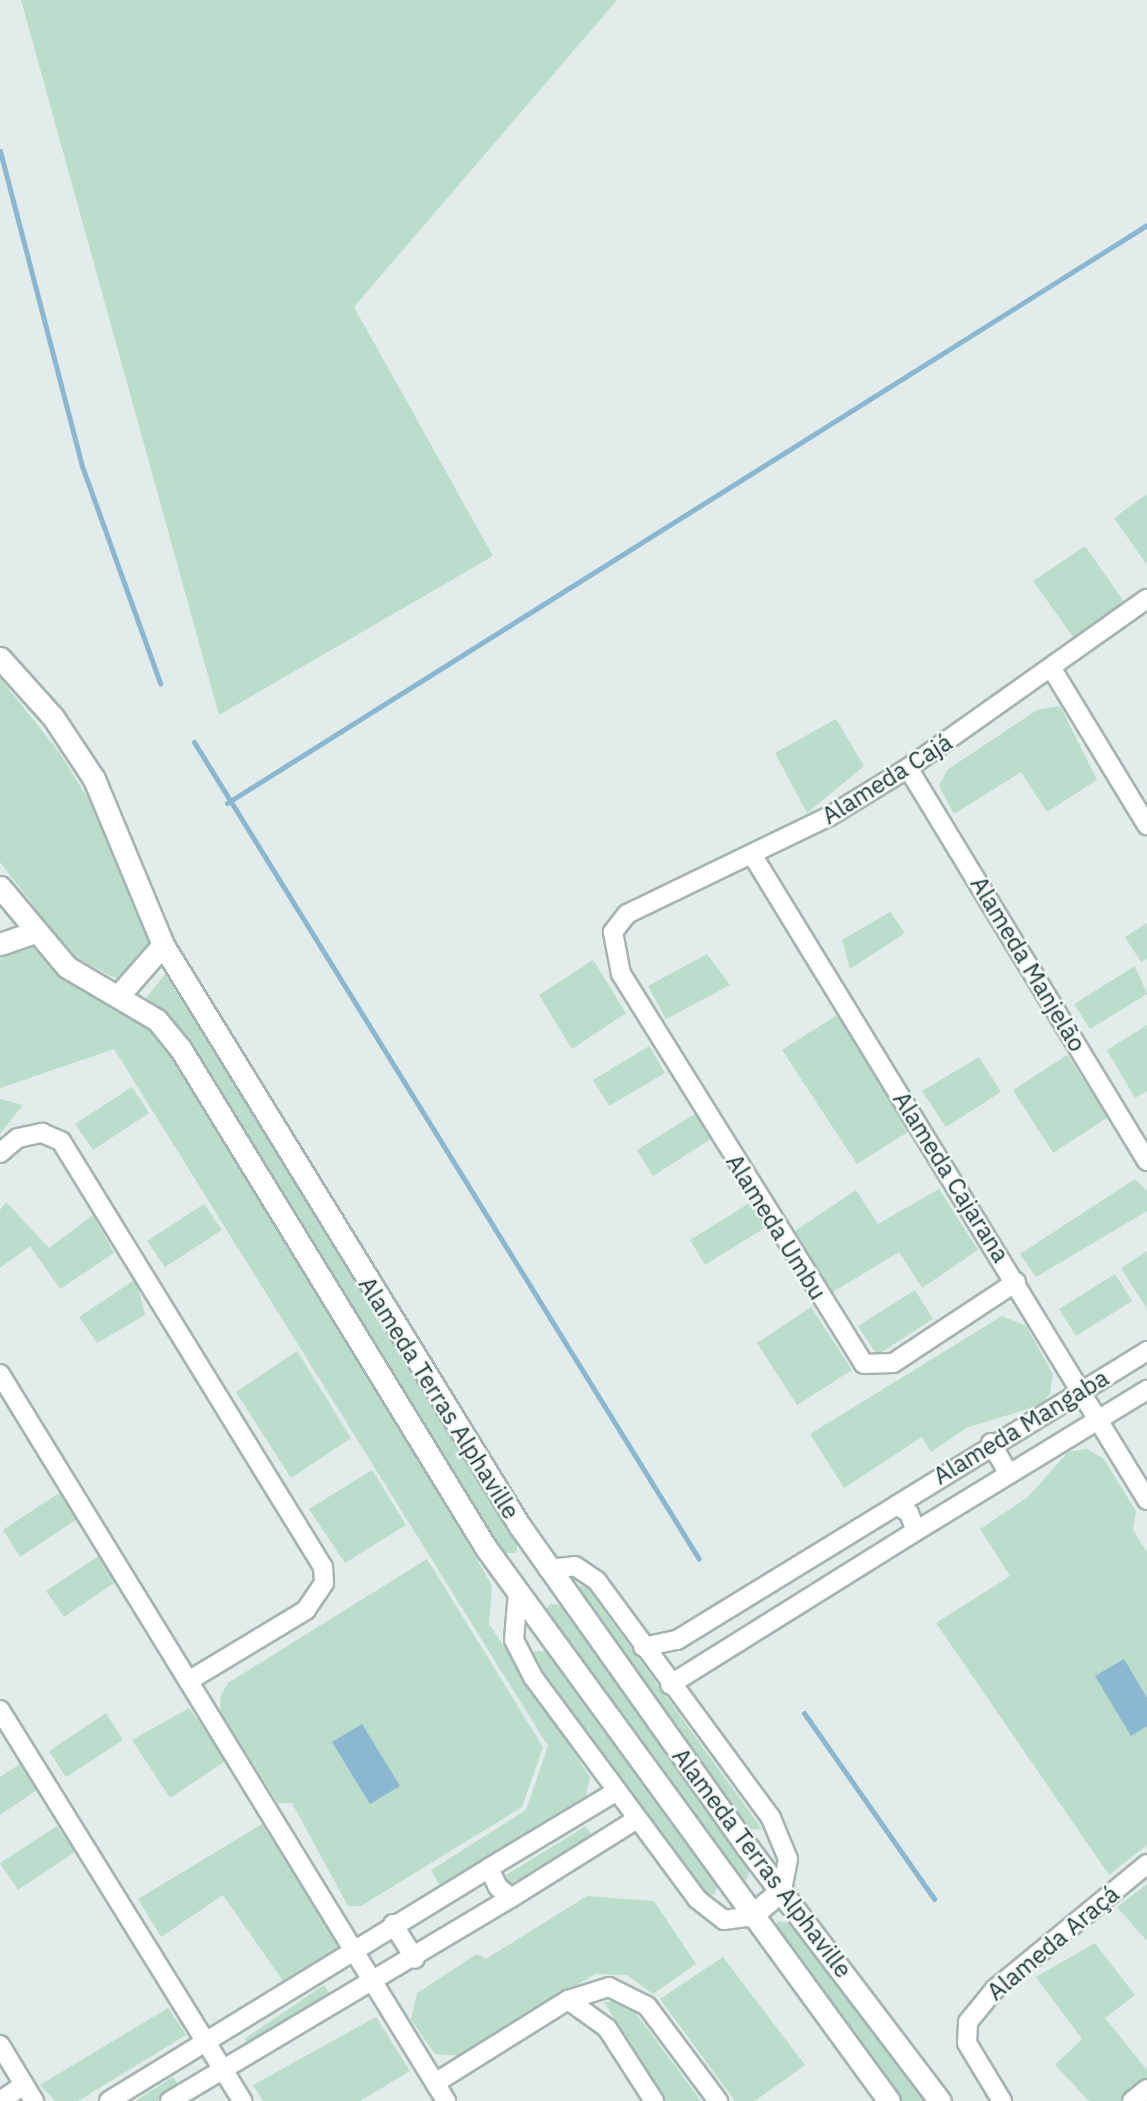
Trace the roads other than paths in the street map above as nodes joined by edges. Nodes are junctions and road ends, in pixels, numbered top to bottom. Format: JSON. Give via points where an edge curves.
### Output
{"nodes":[{"id":1,"x":1147,"y":599,"type":"edge"},
{"id":2,"x":0,"y":658,"type":"edge"},
{"id":3,"x":1052,"y":669,"type":"junction"},
{"id":4,"x":908,"y":768,"type":"junction"},
{"id":5,"x":1147,"y":825,"type":"edge"},
{"id":6,"x":753,"y":856,"type":"junction"},
{"id":7,"x":0,"y":887,"type":"edge"},
{"id":8,"x":34,"y":932,"type":"junction"},
{"id":9,"x":612,"y":932,"type":"joint"},
{"id":10,"x":0,"y":944,"type":"edge"},
{"id":11,"x":163,"y":945,"type":"junction"},
{"id":12,"x":119,"y":995,"type":"junction"},
{"id":13,"x":0,"y":1153,"type":"edge"},
{"id":14,"x":1147,"y":1161,"type":"edge"},
{"id":15,"x":1016,"y":1282,"type":"junction"},
{"id":16,"x":1147,"y":1351,"type":"edge"},
{"id":17,"x":0,"y":1374,"type":"edge"},
{"id":18,"x":1147,"y":1390,"type":"edge"},
{"id":19,"x":1080,"y":1391,"type":"junction"},
{"id":20,"x":1097,"y":1420,"type":"junction"},
{"id":21,"x":991,"y":1443,"type":"junction"},
{"id":22,"x":1009,"y":1474,"type":"junction"},
{"id":23,"x":1147,"y":1500,"type":"edge"},
{"id":24,"x":897,"y":1505,"type":"junction"},
{"id":25,"x":916,"y":1531,"type":"junction"},
{"id":26,"x":548,"y":1569,"type":"junction"},
{"id":27,"x":517,"y":1592,"type":"junction"},
{"id":28,"x":643,"y":1647,"type":"junction"},
{"id":29,"x":190,"y":1680,"type":"junction"},
{"id":30,"x":670,"y":1685,"type":"junction"},
{"id":31,"x":0,"y":1710,"type":"edge"},
{"id":32,"x":617,"y":1791,"type":"junction"},
{"id":33,"x":637,"y":1819,"type":"junction"},
{"id":34,"x":1147,"y":1864,"type":"edge"},
{"id":35,"x":489,"y":1868,"type":"junction"},
{"id":36,"x":782,"y":1890,"type":"junction"},
{"id":37,"x":511,"y":1898,"type":"junction"},
{"id":38,"x":751,"y":1916,"type":"junction"},
{"id":39,"x":393,"y":1924,"type":"junction"},
{"id":40,"x":354,"y":1949,"type":"junction"},
{"id":41,"x":415,"y":1959,"type":"junction"},
{"id":42,"x":374,"y":1982,"type":"junction"},
{"id":43,"x":568,"y":2000,"type":"junction"},
{"id":44,"x":204,"y":2042,"type":"junction"},
{"id":45,"x":0,"y":2045,"type":"edge"},
{"id":46,"x":222,"y":2070,"type":"junction"},
{"id":47,"x":435,"y":2083,"type":"junction"},
{"id":48,"x":24,"y":2085,"type":"junction"},
{"id":49,"x":1147,"y":2089,"type":"edge"},
{"id":50,"x":0,"y":2101,"type":"edge"},
{"id":51,"x":34,"y":2101,"type":"edge"},
{"id":52,"x":109,"y":2101,"type":"edge"},
{"id":53,"x":170,"y":2101,"type":"edge"},
{"id":54,"x":242,"y":2101,"type":"edge"},
{"id":55,"x":446,"y":2101,"type":"edge"},
{"id":56,"x":654,"y":2101,"type":"edge"},
{"id":57,"x":718,"y":2101,"type":"edge"},
{"id":58,"x":889,"y":2101,"type":"edge"},
{"id":59,"x":940,"y":2101,"type":"edge"},
{"id":60,"x":1002,"y":2101,"type":"edge"},
{"id":61,"x":1132,"y":2101,"type":"edge"}],
"edges":[{"from":1,"to":3,"type":"street","name":"Alameda Cajá"},
{"from":2,"to":11,"type":"street","name":"Alameda Terras Alphaville","via":[[94,779]]},
{"from":3,"to":4,"type":"street","name":"Alameda Cajá"},
{"from":3,"to":5,"type":"street"},
{"from":4,"to":6,"type":"street","name":"Alameda Cajá"},
{"from":4,"to":14,"type":"street","name":"Alameda Manjelão"},
{"from":6,"to":9,"type":"street","name":"Alameda Cajá","via":[[627,914]]},
{"from":6,"to":15,"type":"street","name":"Alameda Cajarana"},
{"from":7,"to":8,"type":"street","name":"Alameda Terras Alphaville"},
{"from":8,"to":10,"type":"street"},
{"from":8,"to":12,"type":"street","name":"Alameda Terras Alphaville","via":[[83,979]]},
{"from":9,"to":15,"type":"street","name":"Alameda Umbu","via":[[621,974],[864,1364],[893,1363]]},
{"from":11,"to":12,"type":"street"},
{"from":11,"to":26,"type":"street","name":"Alameda Terras Alphaville"},
{"from":12,"to":27,"type":"street","name":"Alameda Terras Alphaville","via":[[158,1020],[187,1059]]},
{"from":13,"to":29,"type":"street","via":[[18,1138],[43,1133],[61,1141],[323,1567],[324,1583],[306,1610]]},
{"from":15,"to":19,"type":"street","name":"Alameda Cajarana"},
{"from":16,"to":19,"type":"street","name":"Alameda Mangaba"},
{"from":17,"to":29,"type":"street"},
{"from":18,"to":20,"type":"street","name":"Alameda Mangaba"},
{"from":19,"to":20,"type":"street","name":"Alameda Cajarana"},
{"from":19,"to":21,"type":"street","name":"Alameda Mangaba"},
{"from":20,"to":22,"type":"street","name":"Alameda Mangaba"},
{"from":20,"to":23,"type":"street","name":"Alameda Cajarana"},
{"from":21,"to":22,"type":"street"},
{"from":21,"to":24,"type":"street","name":"Alameda Mangaba"},
{"from":22,"to":25,"type":"street","name":"Alameda Mangaba"},
{"from":24,"to":25,"type":"street","via":[[909,1513]]},
{"from":24,"to":28,"type":"street","name":"Alameda Mangaba","via":[[677,1640]]},
{"from":25,"to":30,"type":"street","name":"Alameda Mangaba"},
{"from":26,"to":27,"type":"street"},
{"from":26,"to":28,"type":"street","via":[[587,1571]]},
{"from":26,"to":36,"type":"street","name":"Alameda Terras Alphaville"},
{"from":27,"to":32,"type":"street","via":[[514,1640],[522,1659]]},
{"from":27,"to":38,"type":"street","name":"Alameda Terras Alphaville"},
{"from":28,"to":30,"type":"street"},
{"from":29,"to":40,"type":"street"},
{"from":30,"to":36,"type":"street","via":[[779,1831],[788,1859]]},
{"from":31,"to":44,"type":"street"},
{"from":32,"to":33,"type":"street"},
{"from":32,"to":35,"type":"street"},
{"from":33,"to":37,"type":"street"},
{"from":33,"to":38,"type":"street","via":[[709,1910],[724,1920]]},
{"from":34,"to":60,"type":"street","name":"Alameda Araçá","via":[[973,2013],[967,2043]]},
{"from":35,"to":37,"type":"street"},
{"from":35,"to":39,"type":"street"},
{"from":36,"to":38,"type":"street"},
{"from":36,"to":59,"type":"street","name":"Alameda Terras Alphaville"},
{"from":37,"to":41,"type":"street"},
{"from":38,"to":58,"type":"street","name":"Alameda Terras Alphaville"},
{"from":39,"to":40,"type":"street"},
{"from":39,"to":41,"type":"street"},
{"from":40,"to":42,"type":"street"},
{"from":40,"to":44,"type":"street"},
{"from":41,"to":42,"type":"street"},
{"from":42,"to":46,"type":"street"},
{"from":42,"to":47,"type":"street"},
{"from":43,"to":47,"type":"street"},
{"from":43,"to":56,"type":"street","via":[[607,2028]]},
{"from":43,"to":57,"type":"street","via":[[593,1989],[630,1993]]},
{"from":44,"to":46,"type":"street"},
{"from":44,"to":52,"type":"street"},
{"from":45,"to":48,"type":"street"},
{"from":46,"to":53,"type":"street"},
{"from":46,"to":54,"type":"street"},
{"from":47,"to":55,"type":"street"},
{"from":48,"to":50,"type":"street"},
{"from":48,"to":51,"type":"street"},
{"from":49,"to":61,"type":"street"}]}
